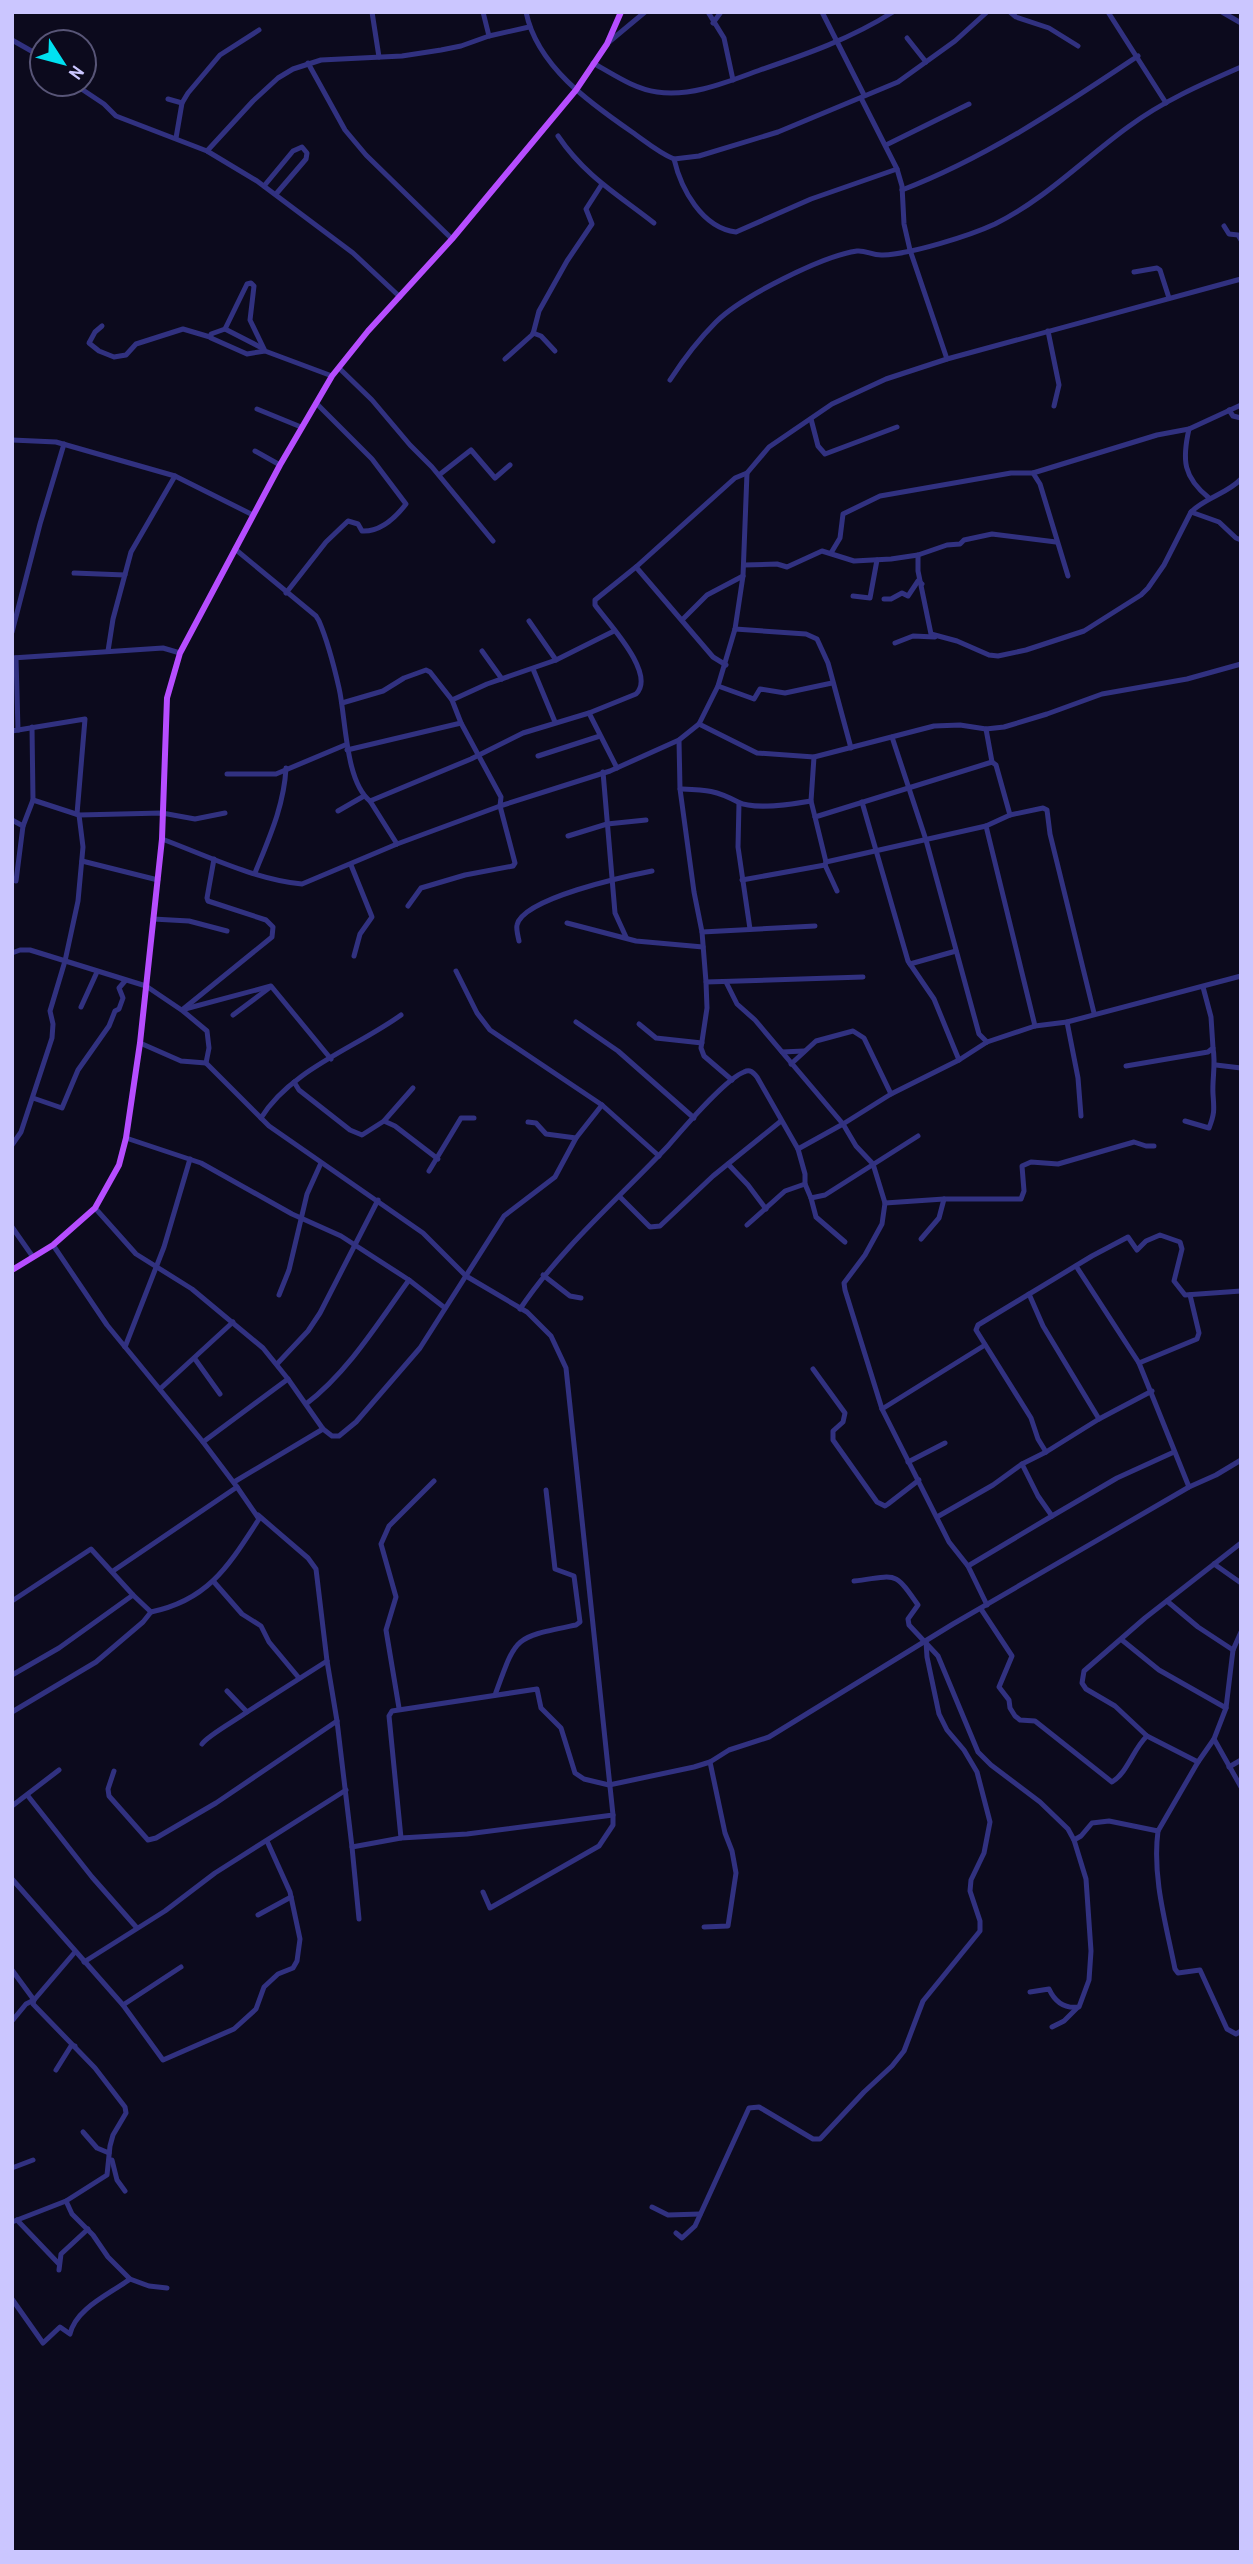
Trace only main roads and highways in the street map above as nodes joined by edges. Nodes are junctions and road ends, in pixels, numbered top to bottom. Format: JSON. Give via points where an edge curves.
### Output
{"nodes":[{"id":1,"x":621,"y":12,"type":"edge"},
{"id":2,"x":12,"y":1270,"type":"edge"}],
"edges":[{"from":1,"to":2,"type":"main road","via":[[607,44],[576,90],[332,376],[180,653],[167,698],[162,839],[126,1138],[118,1165],[95,1208],[53,1245]]}]}
